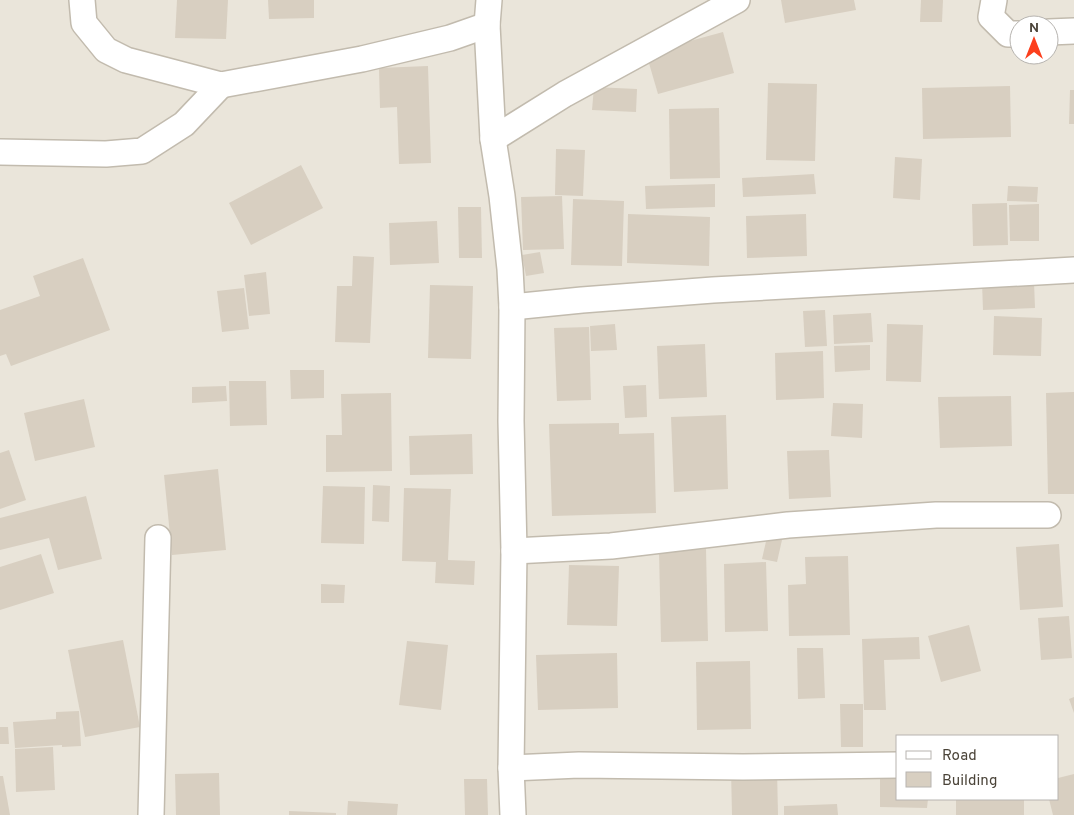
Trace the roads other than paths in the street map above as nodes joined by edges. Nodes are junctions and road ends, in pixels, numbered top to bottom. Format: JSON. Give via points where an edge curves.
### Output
{"nodes":[{"id":1,"x":82,"y":0,"type":"edge"},
{"id":2,"x":489,"y":0,"type":"edge"},
{"id":3,"x":737,"y":0,"type":"edge"},
{"id":4,"x":994,"y":0,"type":"edge"},
{"id":5,"x":487,"y":26,"type":"junction"},
{"id":6,"x":1074,"y":31,"type":"edge"},
{"id":7,"x":1059,"y":32,"type":"edge"},
{"id":8,"x":1009,"y":34,"type":"edge"},
{"id":9,"x":221,"y":85,"type":"junction"},
{"id":10,"x":493,"y":139,"type":"junction"},
{"id":11,"x":0,"y":152,"type":"edge"},
{"id":12,"x":1074,"y":270,"type":"edge"},
{"id":13,"x":512,"y":307,"type":"junction"},
{"id":14,"x":1048,"y":515,"type":"dead end"},
{"id":15,"x":158,"y":538,"type":"dead end"},
{"id":16,"x":514,"y":551,"type":"junction"},
{"id":17,"x":896,"y":765,"type":"edge"},
{"id":18,"x":511,"y":768,"type":"junction"},
{"id":19,"x":152,"y":815,"type":"edge"},
{"id":20,"x":512,"y":815,"type":"edge"}],
"edges":[{"from":1,"to":9,"type":"street","via":[[84,23],[106,50],[126,60]]},
{"from":2,"to":5,"type":"street"},
{"from":3,"to":10,"type":"street","via":[[565,94]]},
{"from":4,"to":8,"type":"street","via":[[991,17]]},
{"from":5,"to":9,"type":"street","via":[[362,59]]},
{"from":5,"to":10,"type":"street"},
{"from":6,"to":7,"type":"street"},
{"from":9,"to":11,"type":"street","via":[[184,124],[142,151],[106,154]]},
{"from":10,"to":13,"type":"street","via":[[503,205]]},
{"from":12,"to":13,"type":"street","via":[[713,290]]},
{"from":13,"to":16,"type":"street"},
{"from":14,"to":16,"type":"street","via":[[936,515],[788,526],[611,546]]},
{"from":15,"to":19,"type":"street"},
{"from":16,"to":18,"type":"street"},
{"from":17,"to":18,"type":"street"},
{"from":18,"to":20,"type":"street"}]}
